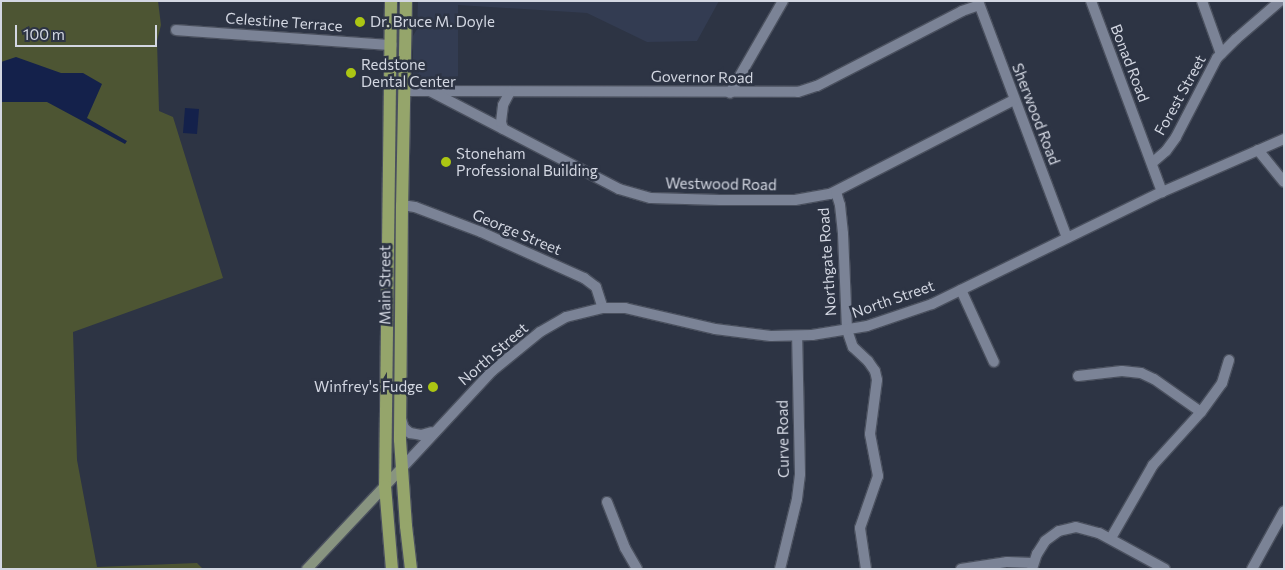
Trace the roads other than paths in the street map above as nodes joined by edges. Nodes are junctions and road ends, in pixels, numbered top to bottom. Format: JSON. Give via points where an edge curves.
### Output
{"nodes":[{"id":1,"x":391,"y":1,"type":"edge"},
{"id":2,"x":406,"y":1,"type":"edge"},
{"id":3,"x":782,"y":1,"type":"edge"},
{"id":4,"x":1091,"y":1,"type":"edge"},
{"id":5,"x":1202,"y":1,"type":"edge"},
{"id":6,"x":1280,"y":1,"type":"edge"},
{"id":7,"x":978,"y":3,"type":"edge"},
{"id":8,"x":176,"y":30,"type":"dead end"},
{"id":9,"x":391,"y":44,"type":"junction"},
{"id":10,"x":1221,"y":54,"type":"junction"},
{"id":11,"x":404,"y":91,"type":"junction"},
{"id":12,"x":430,"y":91,"type":"junction"},
{"id":13,"x":510,"y":92,"type":"junction"},
{"id":14,"x":730,"y":92,"type":"junction"},
{"id":15,"x":1014,"y":100,"type":"junction"},
{"id":16,"x":503,"y":129,"type":"junction"},
{"id":17,"x":1284,"y":139,"type":"edge"},
{"id":18,"x":1258,"y":150,"type":"junction"},
{"id":19,"x":1152,"y":163,"type":"junction"},
{"id":20,"x":1284,"y":182,"type":"edge"},
{"id":21,"x":836,"y":192,"type":"junction"},
{"id":22,"x":1162,"y":192,"type":"junction"},
{"id":23,"x":402,"y":205,"type":"junction"},
{"id":24,"x":1067,"y":238,"type":"junction"},
{"id":25,"x":961,"y":290,"type":"junction"},
{"id":26,"x":603,"y":308,"type":"junction"},
{"id":27,"x":847,"y":330,"type":"junction"},
{"id":28,"x":797,"y":336,"type":"junction"},
{"id":29,"x":1229,"y":360,"type":"dead end"},
{"id":30,"x":994,"y":362,"type":"dead end"},
{"id":31,"x":1078,"y":376,"type":"dead end"},
{"id":32,"x":400,"y":412,"type":"junction"},
{"id":33,"x":1202,"y":412,"type":"junction"},
{"id":34,"x":435,"y":430,"type":"junction"},
{"id":35,"x":401,"y":469,"type":"junction"},
{"id":36,"x":385,"y":486,"type":"junction"},
{"id":37,"x":607,"y":502,"type":"dead end"},
{"id":38,"x":1284,"y":511,"type":"edge"},
{"id":39,"x":1111,"y":538,"type":"junction"},
{"id":40,"x":1033,"y":566,"type":"edge"},
{"id":41,"x":308,"y":569,"type":"edge"},
{"id":42,"x":392,"y":569,"type":"edge"},
{"id":43,"x":411,"y":569,"type":"edge"},
{"id":44,"x":637,"y":569,"type":"edge"},
{"id":45,"x":780,"y":569,"type":"edge"},
{"id":46,"x":866,"y":569,"type":"edge"},
{"id":47,"x":961,"y":569,"type":"edge"},
{"id":48,"x":1165,"y":569,"type":"edge"},
{"id":49,"x":1252,"y":569,"type":"edge"}],
"edges":[{"from":1,"to":9,"type":"main road","name":"Main Street"},
{"from":2,"to":11,"type":"main road","name":"Main Street"},
{"from":3,"to":14,"type":"street"},
{"from":4,"to":19,"type":"street","name":"Bonad Road"},
{"from":5,"to":10,"type":"street"},
{"from":6,"to":10,"type":"street","name":"Forest Street"},
{"from":7,"to":14,"type":"street","name":"Governor Road","via":[[811,89],[785,93]]},
{"from":7,"to":15,"type":"street","name":"Sherwood Road"},
{"from":8,"to":9,"type":"street","name":"Celestine Terrace"},
{"from":9,"to":36,"type":"main road","name":"Main Street"},
{"from":10,"to":19,"type":"street","name":"Forest Street","via":[[1170,145]]},
{"from":11,"to":12,"type":"street","name":"Governor Road"},
{"from":11,"to":23,"type":"main road","name":"Main Street"},
{"from":12,"to":13,"type":"street","name":"Governor Road"},
{"from":12,"to":16,"type":"street","name":"Westwood Road"},
{"from":13,"to":14,"type":"street","name":"Governor Road"},
{"from":13,"to":16,"type":"street","via":[[503,105]]},
{"from":15,"to":21,"type":"street","name":"Westwood Road"},
{"from":15,"to":24,"type":"street","name":"Sherwood Road"},
{"from":16,"to":21,"type":"street","name":"Westwood Road","via":[[619,189],[651,198],[795,200]]},
{"from":17,"to":18,"type":"street","name":"North Street"},
{"from":18,"to":20,"type":"street"},
{"from":18,"to":22,"type":"street","name":"North Street"},
{"from":19,"to":22,"type":"street","name":"Bonad Road"},
{"from":21,"to":27,"type":"street","name":"Northgate Road","via":[[843,234]]},
{"from":22,"to":24,"type":"street","name":"North Street"},
{"from":23,"to":26,"type":"street","name":"George Street","via":[[490,236],[584,278],[596,287]]},
{"from":23,"to":32,"type":"main road","name":"Main Street"},
{"from":24,"to":25,"type":"street","name":"North Street"},
{"from":25,"to":27,"type":"street","name":"North Street","via":[[898,317]]},
{"from":25,"to":30,"type":"street"},
{"from":26,"to":28,"type":"street","name":"North Street","via":[[636,309],[733,332]]},
{"from":26,"to":34,"type":"street","name":"North Street","via":[[566,317],[540,332],[492,371]]},
{"from":27,"to":28,"type":"street","name":"North Street"},
{"from":27,"to":46,"type":"street","via":[[852,346],[872,366],[876,380],[870,434],[878,476],[860,528]]},
{"from":28,"to":45,"type":"street","name":"Curve Road","via":[[800,474]]},
{"from":29,"to":33,"type":"street","via":[[1222,383]]},
{"from":31,"to":33,"type":"street","via":[[1122,371],[1141,373]]},
{"from":32,"to":34,"type":"street","via":[[403,426],[410,433],[425,435]]},
{"from":32,"to":35,"type":"main road","name":"Main Street"},
{"from":33,"to":39,"type":"street","via":[[1153,465]]},
{"from":34,"to":35,"type":"street","name":"North Street"},
{"from":35,"to":36,"type":"main road","name":"North Street"},
{"from":35,"to":43,"type":"main road","name":"Main Street"},
{"from":36,"to":41,"type":"main road","name":"North Street"},
{"from":36,"to":42,"type":"main road","name":"Main Street"},
{"from":37,"to":44,"type":"street"},
{"from":38,"to":49,"type":"street"},
{"from":39,"to":40,"type":"street","via":[[1081,527],[1063,529],[1041,546]]},
{"from":39,"to":48,"type":"street"},
{"from":40,"to":47,"type":"street","via":[[1008,562]]}]}
